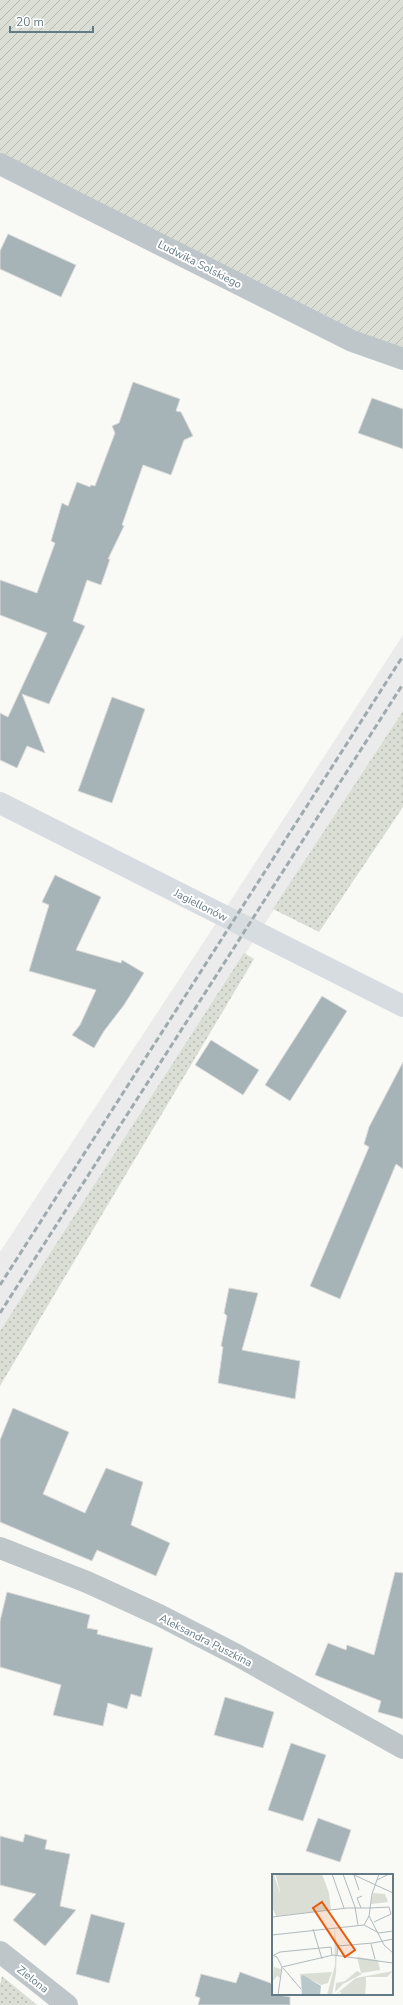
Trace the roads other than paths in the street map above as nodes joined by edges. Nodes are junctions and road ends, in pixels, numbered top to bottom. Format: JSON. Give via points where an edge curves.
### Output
{"nodes":[{"id":1,"x":0,"y":164,"type":"edge"},
{"id":2,"x":403,"y":359,"type":"edge"},
{"id":3,"x":0,"y":803,"type":"edge"},
{"id":4,"x":403,"y":1006,"type":"edge"},
{"id":5,"x":0,"y":1548,"type":"edge"},
{"id":6,"x":403,"y":1748,"type":"edge"},
{"id":7,"x":0,"y":1952,"type":"edge"},
{"id":8,"x":67,"y":2005,"type":"edge"}],
"edges":[{"from":1,"to":2,"type":"street","name":"Ludwika Solskiego","via":[[352,341]]},
{"from":3,"to":4,"type":"street","name":"Jagiellonów"},
{"from":5,"to":6,"type":"street","name":"Aleksandra Puszkina","via":[[87,1582],[159,1615],[235,1654]]},
{"from":7,"to":8,"type":"street","name":"Zielona"}]}
